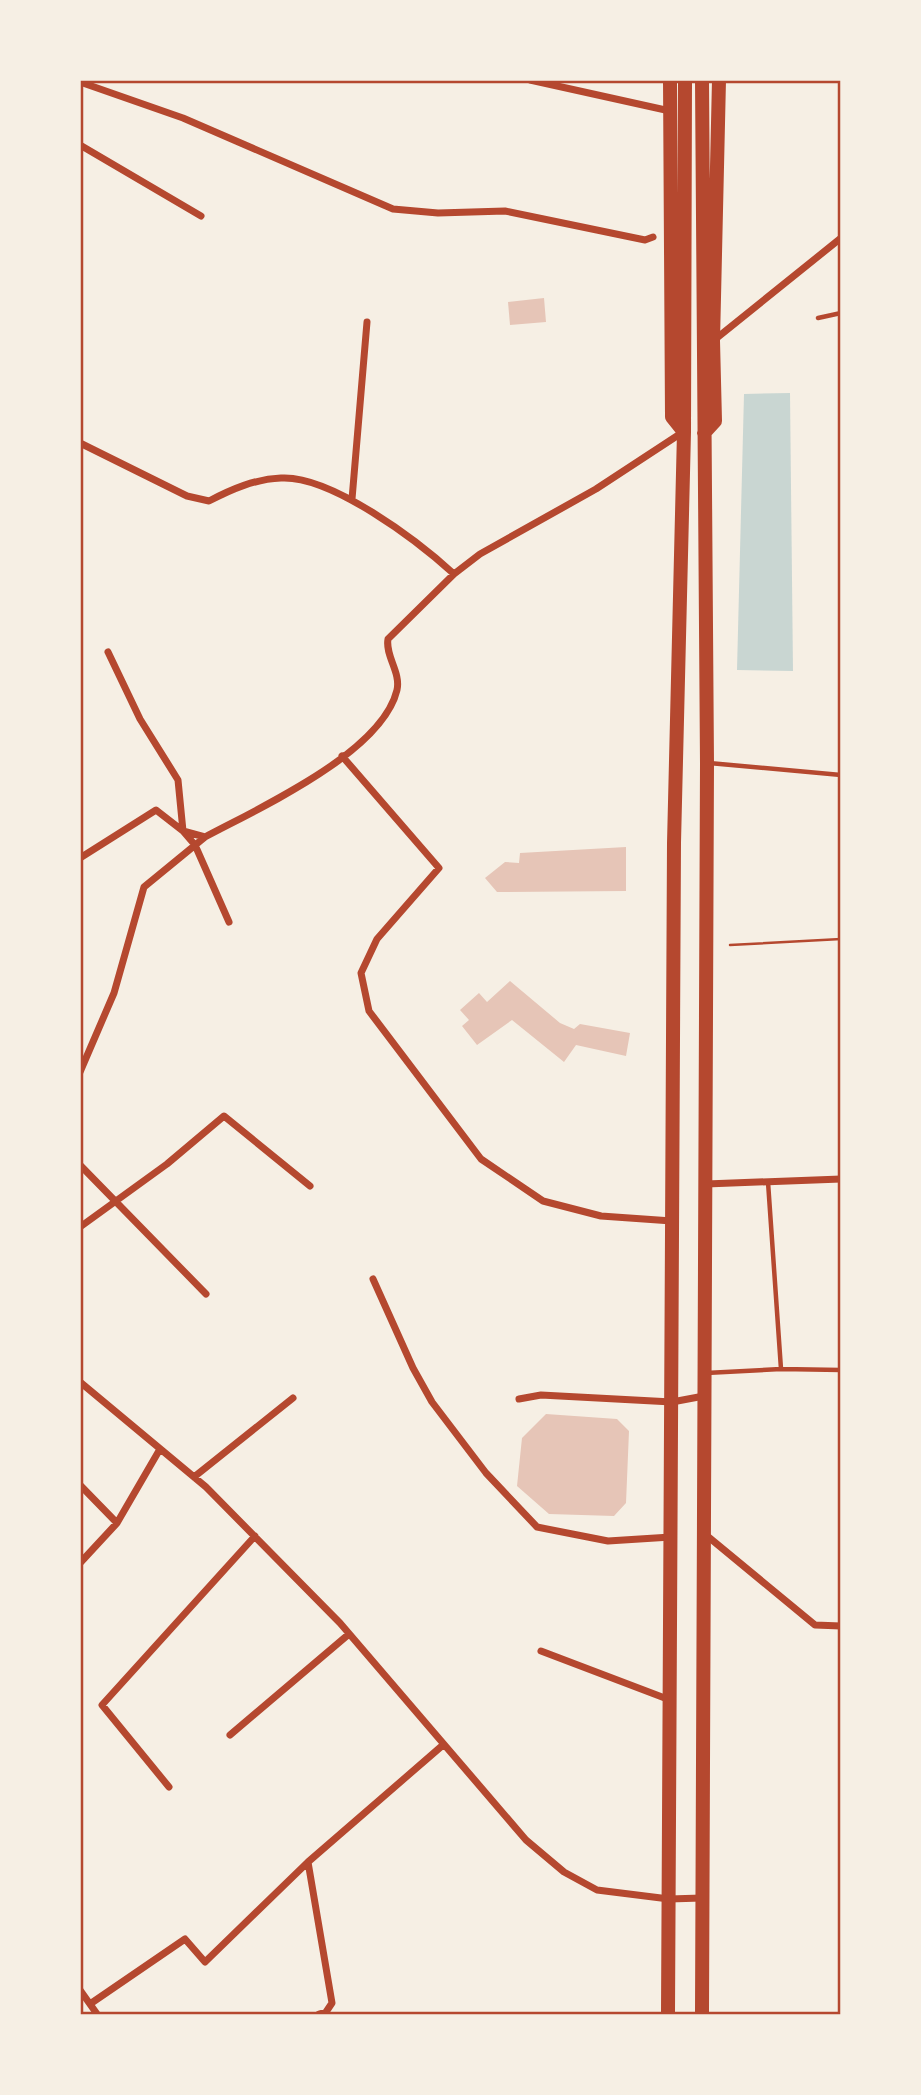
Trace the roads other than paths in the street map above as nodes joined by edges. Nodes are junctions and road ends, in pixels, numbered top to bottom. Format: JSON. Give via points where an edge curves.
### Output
{"nodes":[{"id":1,"x":530,"y":80,"type":"edge"},
{"id":2,"x":670,"y":80,"type":"edge"},
{"id":3,"x":685,"y":80,"type":"edge"},
{"id":4,"x":702,"y":80,"type":"edge"},
{"id":5,"x":719,"y":80,"type":"edge"},
{"id":6,"x":80,"y":82,"type":"edge"},
{"id":7,"x":670,"y":111,"type":"junction"},
{"id":8,"x":80,"y":145,"type":"edge"},
{"id":9,"x":201,"y":216,"type":"dead end"},
{"id":10,"x":653,"y":237,"type":"dead end"},
{"id":11,"x":841,"y":238,"type":"edge"},
{"id":12,"x":841,"y":313,"type":"edge"},
{"id":13,"x":818,"y":318,"type":"dead end"},
{"id":14,"x":367,"y":322,"type":"dead end"},
{"id":15,"x":713,"y":341,"type":"junction"},
{"id":16,"x":684,"y":432,"type":"junction"},
{"id":17,"x":704,"y":433,"type":"junction"},
{"id":18,"x":80,"y":443,"type":"edge"},
{"id":19,"x":352,"y":499,"type":"junction"},
{"id":20,"x":454,"y":574,"type":"junction"},
{"id":21,"x":108,"y":652,"type":"dead end"},
{"id":22,"x":342,"y":757,"type":"junction"},
{"id":23,"x":707,"y":763,"type":"junction"},
{"id":24,"x":841,"y":775,"type":"edge"},
{"id":25,"x":183,"y":831,"type":"junction"},
{"id":26,"x":205,"y":837,"type":"junction"},
{"id":27,"x":195,"y":845,"type":"junction"},
{"id":28,"x":80,"y":858,"type":"edge"},
{"id":29,"x":229,"y":922,"type":"dead end"},
{"id":30,"x":80,"y":1072,"type":"edge"},
{"id":31,"x":80,"y":1165,"type":"edge"},
{"id":32,"x":841,"y":1179,"type":"edge"},
{"id":33,"x":768,"y":1182,"type":"junction"},
{"id":34,"x":706,"y":1184,"type":"junction"},
{"id":35,"x":310,"y":1186,"type":"dead end"},
{"id":36,"x":116,"y":1201,"type":"junction"},
{"id":37,"x":673,"y":1221,"type":"junction"},
{"id":38,"x":80,"y":1227,"type":"edge"},
{"id":39,"x":373,"y":1279,"type":"dead end"},
{"id":40,"x":206,"y":1294,"type":"dead end"},
{"id":41,"x":781,"y":1369,"type":"junction"},
{"id":42,"x":841,"y":1370,"type":"edge"},
{"id":43,"x":705,"y":1373,"type":"junction"},
{"id":44,"x":80,"y":1382,"type":"edge"},
{"id":45,"x":705,"y":1395,"type":"junction"},
{"id":46,"x":293,"y":1398,"type":"dead end"},
{"id":47,"x":519,"y":1399,"type":"dead end"},
{"id":48,"x":672,"y":1402,"type":"junction"},
{"id":49,"x":160,"y":1448,"type":"junction"},
{"id":50,"x":194,"y":1477,"type":"junction"},
{"id":51,"x":80,"y":1485,"type":"edge"},
{"id":52,"x":117,"y":1523,"type":"junction"},
{"id":53,"x":705,"y":1534,"type":"junction"},
{"id":54,"x":255,"y":1536,"type":"junction"},
{"id":55,"x":671,"y":1537,"type":"junction"},
{"id":56,"x":80,"y":1563,"type":"edge"},
{"id":57,"x":841,"y":1626,"type":"edge"},
{"id":58,"x":349,"y":1634,"type":"junction"},
{"id":59,"x":541,"y":1651,"type":"dead end"},
{"id":60,"x":670,"y":1700,"type":"junction"},
{"id":61,"x":230,"y":1735,"type":"dead end"},
{"id":62,"x":443,"y":1745,"type":"junction"},
{"id":63,"x":169,"y":1787,"type":"dead end"},
{"id":64,"x":308,"y":1861,"type":"junction"},
{"id":65,"x":703,"y":1898,"type":"junction"},
{"id":66,"x":669,"y":1899,"type":"junction"},
{"id":67,"x":80,"y":1990,"type":"edge"},
{"id":68,"x":90,"y":2004,"type":"junction"},
{"id":69,"x":97,"y":2014,"type":"edge"},
{"id":70,"x":319,"y":2014,"type":"edge"},
{"id":71,"x":668,"y":2014,"type":"edge"},
{"id":72,"x":702,"y":2014,"type":"edge"}],
"edges":[{"from":1,"to":7,"type":"street"},
{"from":2,"to":7,"type":"main road"},
{"from":3,"to":16,"type":"main road"},
{"from":4,"to":17,"type":"main road"},
{"from":5,"to":15,"type":"main road"},
{"from":6,"to":10,"type":"street","via":[[183,118],[393,209],[505,211],[645,240]]},
{"from":7,"to":16,"type":"main road","via":[[672,417]]},
{"from":8,"to":9,"type":"street"},
{"from":11,"to":15,"type":"street"},
{"from":12,"to":13,"type":"lane"},
{"from":14,"to":19,"type":"street"},
{"from":15,"to":17,"type":"main road","via":[[715,421]]},
{"from":16,"to":20,"type":"street"},
{"from":16,"to":37,"type":"main road","via":[[674,843]]},
{"from":17,"to":23,"type":"main road"},
{"from":18,"to":19,"type":"street","via":[[187,496],[209,501],[234,488],[284,478]]},
{"from":19,"to":20,"type":"street"},
{"from":20,"to":22,"type":"street","via":[[388,639],[397,688],[391,705],[377,729]]},
{"from":21,"to":25,"type":"street","via":[[139,719],[177,780]]},
{"from":22,"to":26,"type":"street","via":[[315,777]]},
{"from":22,"to":37,"type":"street","via":[[439,868],[377,939],[361,973],[369,1011],[481,1159],[543,1201],[601,1216]]},
{"from":23,"to":24,"type":"lane"},
{"from":23,"to":34,"type":"main road"},
{"from":25,"to":26,"type":"street"},
{"from":25,"to":27,"type":"street"},
{"from":25,"to":28,"type":"street","via":[[156,810]]},
{"from":26,"to":27,"type":"street"},
{"from":27,"to":29,"type":"street"},
{"from":27,"to":30,"type":"street","via":[[144,887],[114,993]]},
{"from":31,"to":36,"type":"street"},
{"from":32,"to":33,"type":"street"},
{"from":33,"to":34,"type":"street"},
{"from":33,"to":41,"type":"lane"},
{"from":34,"to":43,"type":"main road"},
{"from":35,"to":36,"type":"street","via":[[224,1116]]},
{"from":36,"to":38,"type":"street"},
{"from":36,"to":40,"type":"street"},
{"from":37,"to":48,"type":"main road"},
{"from":39,"to":55,"type":"street","via":[[432,1402],[486,1474],[537,1527],[608,1541]]},
{"from":41,"to":42,"type":"lane"},
{"from":41,"to":43,"type":"lane"},
{"from":43,"to":45,"type":"main road"},
{"from":44,"to":49,"type":"street"},
{"from":45,"to":48,"type":"street"},
{"from":45,"to":53,"type":"main road"},
{"from":46,"to":50,"type":"street"},
{"from":47,"to":48,"type":"street","via":[[541,1395]]},
{"from":48,"to":55,"type":"main road"},
{"from":49,"to":50,"type":"street"},
{"from":49,"to":52,"type":"street"},
{"from":50,"to":54,"type":"street"},
{"from":51,"to":52,"type":"street"},
{"from":52,"to":56,"type":"street"},
{"from":53,"to":57,"type":"street","via":[[815,1625]]},
{"from":53,"to":65,"type":"main road"},
{"from":54,"to":58,"type":"street"},
{"from":54,"to":63,"type":"street","via":[[102,1705]]},
{"from":55,"to":60,"type":"main road"},
{"from":58,"to":61,"type":"street"},
{"from":58,"to":62,"type":"street"},
{"from":59,"to":60,"type":"street"},
{"from":60,"to":66,"type":"main road"},
{"from":62,"to":64,"type":"street"},
{"from":62,"to":66,"type":"street","via":[[526,1840],[564,1872],[597,1890]]},
{"from":64,"to":68,"type":"street","via":[[205,1962],[185,1939]]},
{"from":64,"to":70,"type":"street","via":[[332,2003]]},
{"from":65,"to":66,"type":"street"},
{"from":65,"to":72,"type":"main road"},
{"from":66,"to":71,"type":"main road"},
{"from":67,"to":68,"type":"street"},
{"from":68,"to":69,"type":"street"}]}
